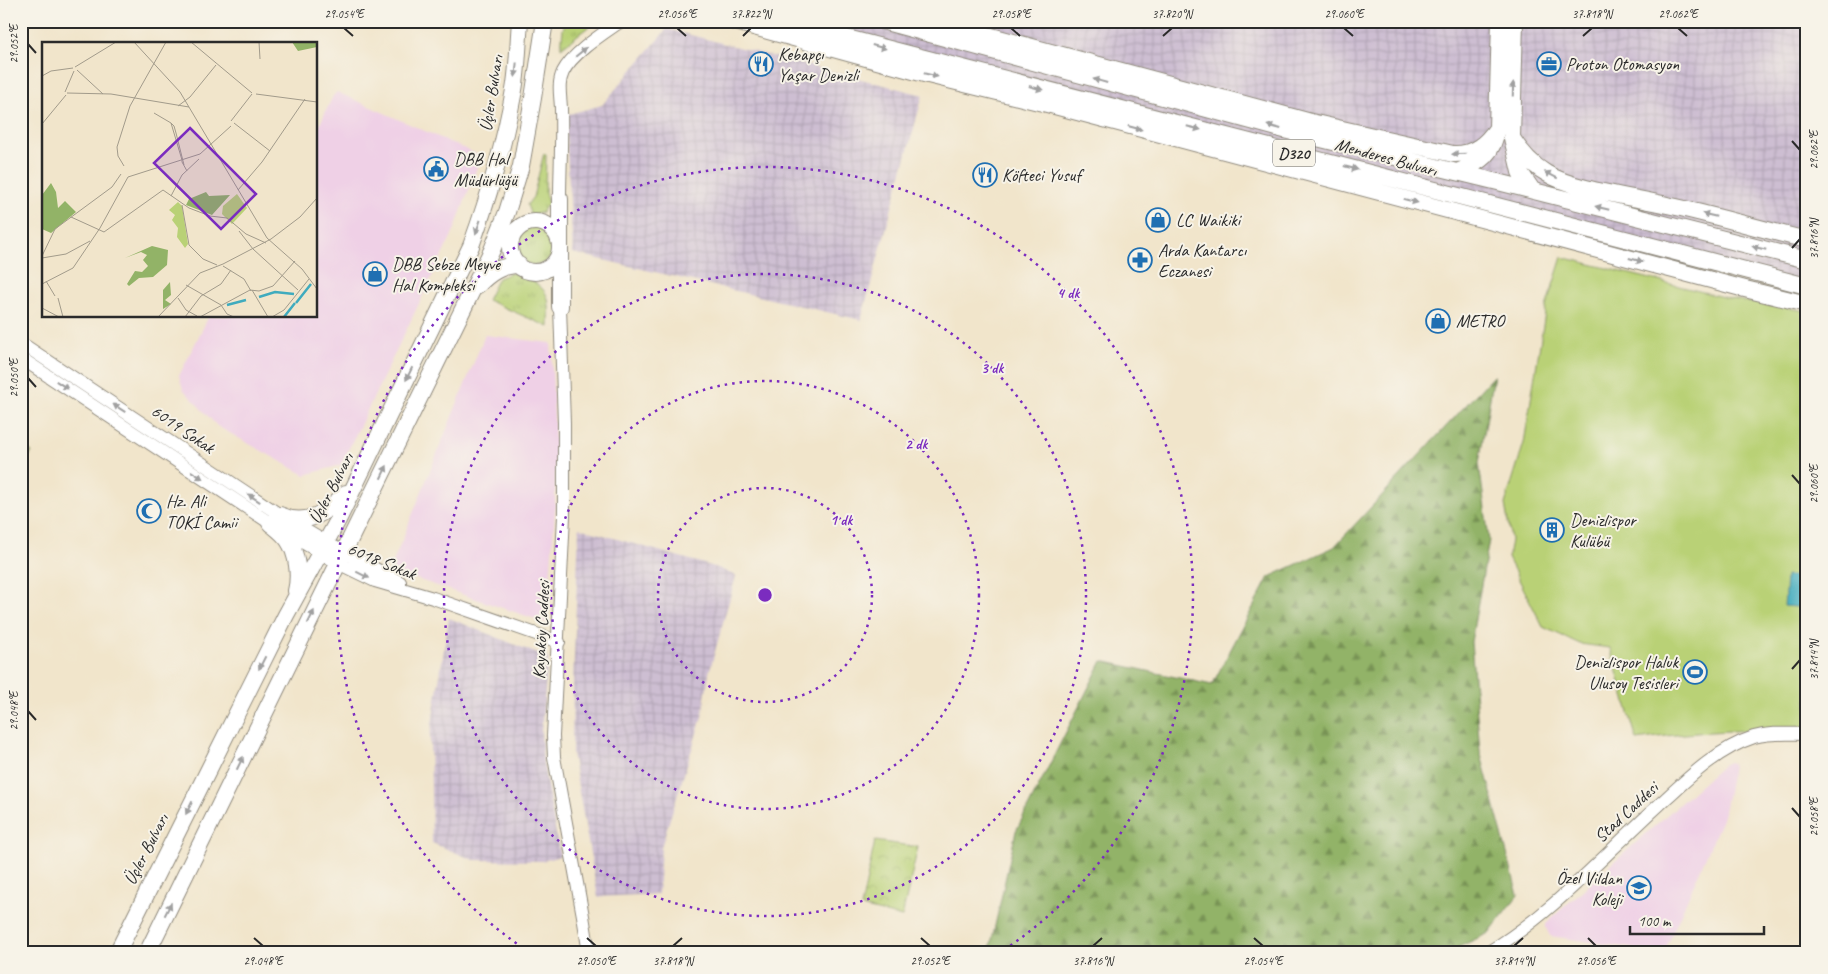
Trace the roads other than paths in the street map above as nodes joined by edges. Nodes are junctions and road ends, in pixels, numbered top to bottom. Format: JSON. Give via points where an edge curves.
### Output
{"nodes":[{"id":1,"x":550,"y":21,"type":"edge"},
{"id":2,"x":621,"y":21,"type":"edge"},
{"id":3,"x":732,"y":21,"type":"edge"},
{"id":4,"x":781,"y":21,"type":"edge"},
{"id":5,"x":882,"y":21,"type":"edge"},
{"id":6,"x":1500,"y":21,"type":"edge"},
{"id":7,"x":1515,"y":21,"type":"edge"},
{"id":8,"x":940,"y":23,"type":"edge"},
{"id":9,"x":518,"y":26,"type":"edge"},
{"id":10,"x":544,"y":29,"type":"edge"},
{"id":11,"x":999,"y":46,"type":"junction"},
{"id":12,"x":1132,"y":74,"type":"junction"},
{"id":13,"x":1136,"y":91,"type":"junction"},
{"id":14,"x":1065,"y":95,"type":"junction"},
{"id":15,"x":1107,"y":120,"type":"junction"},
{"id":16,"x":1497,"y":128,"type":"junction"},
{"id":17,"x":1512,"y":138,"type":"junction"},
{"id":18,"x":1457,"y":172,"type":"junction"},
{"id":19,"x":1533,"y":191,"type":"junction"},
{"id":20,"x":513,"y":192,"type":"junction"},
{"id":21,"x":557,"y":200,"type":"junction"},
{"id":22,"x":538,"y":222,"type":"junction"},
{"id":23,"x":1807,"y":240,"type":"edge"},
{"id":24,"x":560,"y":248,"type":"junction"},
{"id":25,"x":1807,"y":260,"type":"edge"},
{"id":26,"x":519,"y":265,"type":"junction"},
{"id":27,"x":536,"y":272,"type":"junction"},
{"id":28,"x":1807,"y":286,"type":"edge"},
{"id":29,"x":473,"y":290,"type":"junction"},
{"id":30,"x":1807,"y":304,"type":"edge"},
{"id":31,"x":560,"y":307,"type":"junction"},
{"id":32,"x":21,"y":343,"type":"edge"},
{"id":33,"x":21,"y":358,"type":"edge"},
{"id":34,"x":361,"y":473,"type":"junction"},
{"id":35,"x":275,"y":519,"type":"junction"},
{"id":36,"x":322,"y":547,"type":"junction"},
{"id":37,"x":341,"y":558,"type":"junction"},
{"id":38,"x":286,"y":615,"type":"junction"},
{"id":39,"x":559,"y":642,"type":"junction"},
{"id":40,"x":1807,"y":734,"type":"edge"},
{"id":41,"x":117,"y":953,"type":"edge"},
{"id":42,"x":147,"y":953,"type":"edge"},
{"id":43,"x":588,"y":953,"type":"edge"},
{"id":44,"x":1487,"y":953,"type":"edge"}],
"edges":[{"from":1,"to":10,"type":"main road"},
{"from":21,"to":2,"type":"street","one_way":true,"via":[[553,136],[561,110],[563,72],[589,45]]},
{"from":3,"to":15,"type":"main road","one_way":true},
{"from":4,"to":14,"type":"main road","name":"Menderes Bulvarı","number":"D320","one_way":true},
{"from":5,"to":11,"type":"main road","name":"Menderes Bulvarı","number":"D320"},
{"from":6,"to":16,"type":"main road"},
{"from":17,"to":7,"type":"main road","one_way":true},
{"from":8,"to":11,"type":"main road"},
{"from":9,"to":34,"type":"main road","name":"Üçler Bulvarı","one_way":true,"via":[[514,89],[488,202],[468,254]]},
{"from":10,"to":20,"type":"main road"},
{"from":11,"to":12,"type":"main road"},
{"from":13,"to":11,"type":"main road","name":"Menderes Bulvarı","number":"D320","one_way":true},
{"from":12,"to":13,"type":"street"},
{"from":16,"to":12,"type":"main road","one_way":true,"via":[[1475,150],[1453,154],[1311,122]]},
{"from":18,"to":13,"type":"main road","name":"Menderes Bulvarı","number":"D320","one_way":true},
{"from":14,"to":15,"type":"main road"},
{"from":14,"to":28,"type":"main road","name":"Menderes Bulvarı","number":"D320","one_way":true},
{"from":15,"to":30,"type":"main road","one_way":true},
{"from":16,"to":18,"type":"main road","via":[[1496,140],[1490,151],[1478,162]]},
{"from":17,"to":19,"type":"main road","via":[[1520,172]]},
{"from":23,"to":17,"type":"main road","one_way":true,"via":[[1555,178],[1534,164]]},
{"from":18,"to":19,"type":"main road","name":"Menderes Bulvarı","number":"D320"},
{"from":25,"to":19,"type":"main road","name":"Menderes Bulvarı","number":"D320","one_way":true},
{"from":20,"to":22,"type":"main road","via":[[521,216]]},
{"from":20,"to":29,"type":"main road"},
{"from":21,"to":22,"type":"main road","via":[[550,215]]},
{"from":21,"to":24,"type":"main road"},
{"from":22,"to":24,"type":"main road","via":[[554,229]]},
{"from":22,"to":26,"type":"main road","via":[[521,226],[511,240],[512,255]]},
{"from":24,"to":27,"type":"main road","via":[[551,266]]},
{"from":24,"to":31,"type":"main road"},
{"from":26,"to":27,"type":"main road"},
{"from":26,"to":29,"type":"main road","via":[[496,270]]},
{"from":27,"to":31,"type":"main road","via":[[554,290]]},
{"from":37,"to":29,"type":"main road","one_way":true},
{"from":31,"to":39,"type":"street","name":"Kayaköy Caddesi","via":[[564,516]]},
{"from":35,"to":32,"type":"street","name":"6019 Sokak","one_way":true},
{"from":33,"to":35,"type":"street","name":"6019 Sokak","one_way":true},
{"from":34,"to":35,"type":"main road","via":[[328,510],[298,520]]},
{"from":34,"to":36,"type":"main road","name":"Üçler Bulvarı"},
{"from":35,"to":36,"type":"street","name":"6019 Sokak"},
{"from":35,"to":38,"type":"main road","via":[[288,540],[296,565],[297,586]]},
{"from":36,"to":37,"type":"street","name":"6018 Sokak"},
{"from":36,"to":38,"type":"main road","name":"Üçler Bulvarı"},
{"from":37,"to":39,"type":"street","name":"6018 Sokak","via":[[375,581]]},
{"from":42,"to":37,"type":"main road","one_way":true},
{"from":38,"to":41,"type":"main road","name":"Üçler Bulvarı","one_way":true},
{"from":39,"to":43,"type":"street","name":"Kayaköy Caddesi","via":[[553,719],[554,757]]},
{"from":40,"to":44,"type":"street","name":"Stad Caddesi","via":[[1767,734],[1719,755],[1669,796],[1545,912]]}]}
